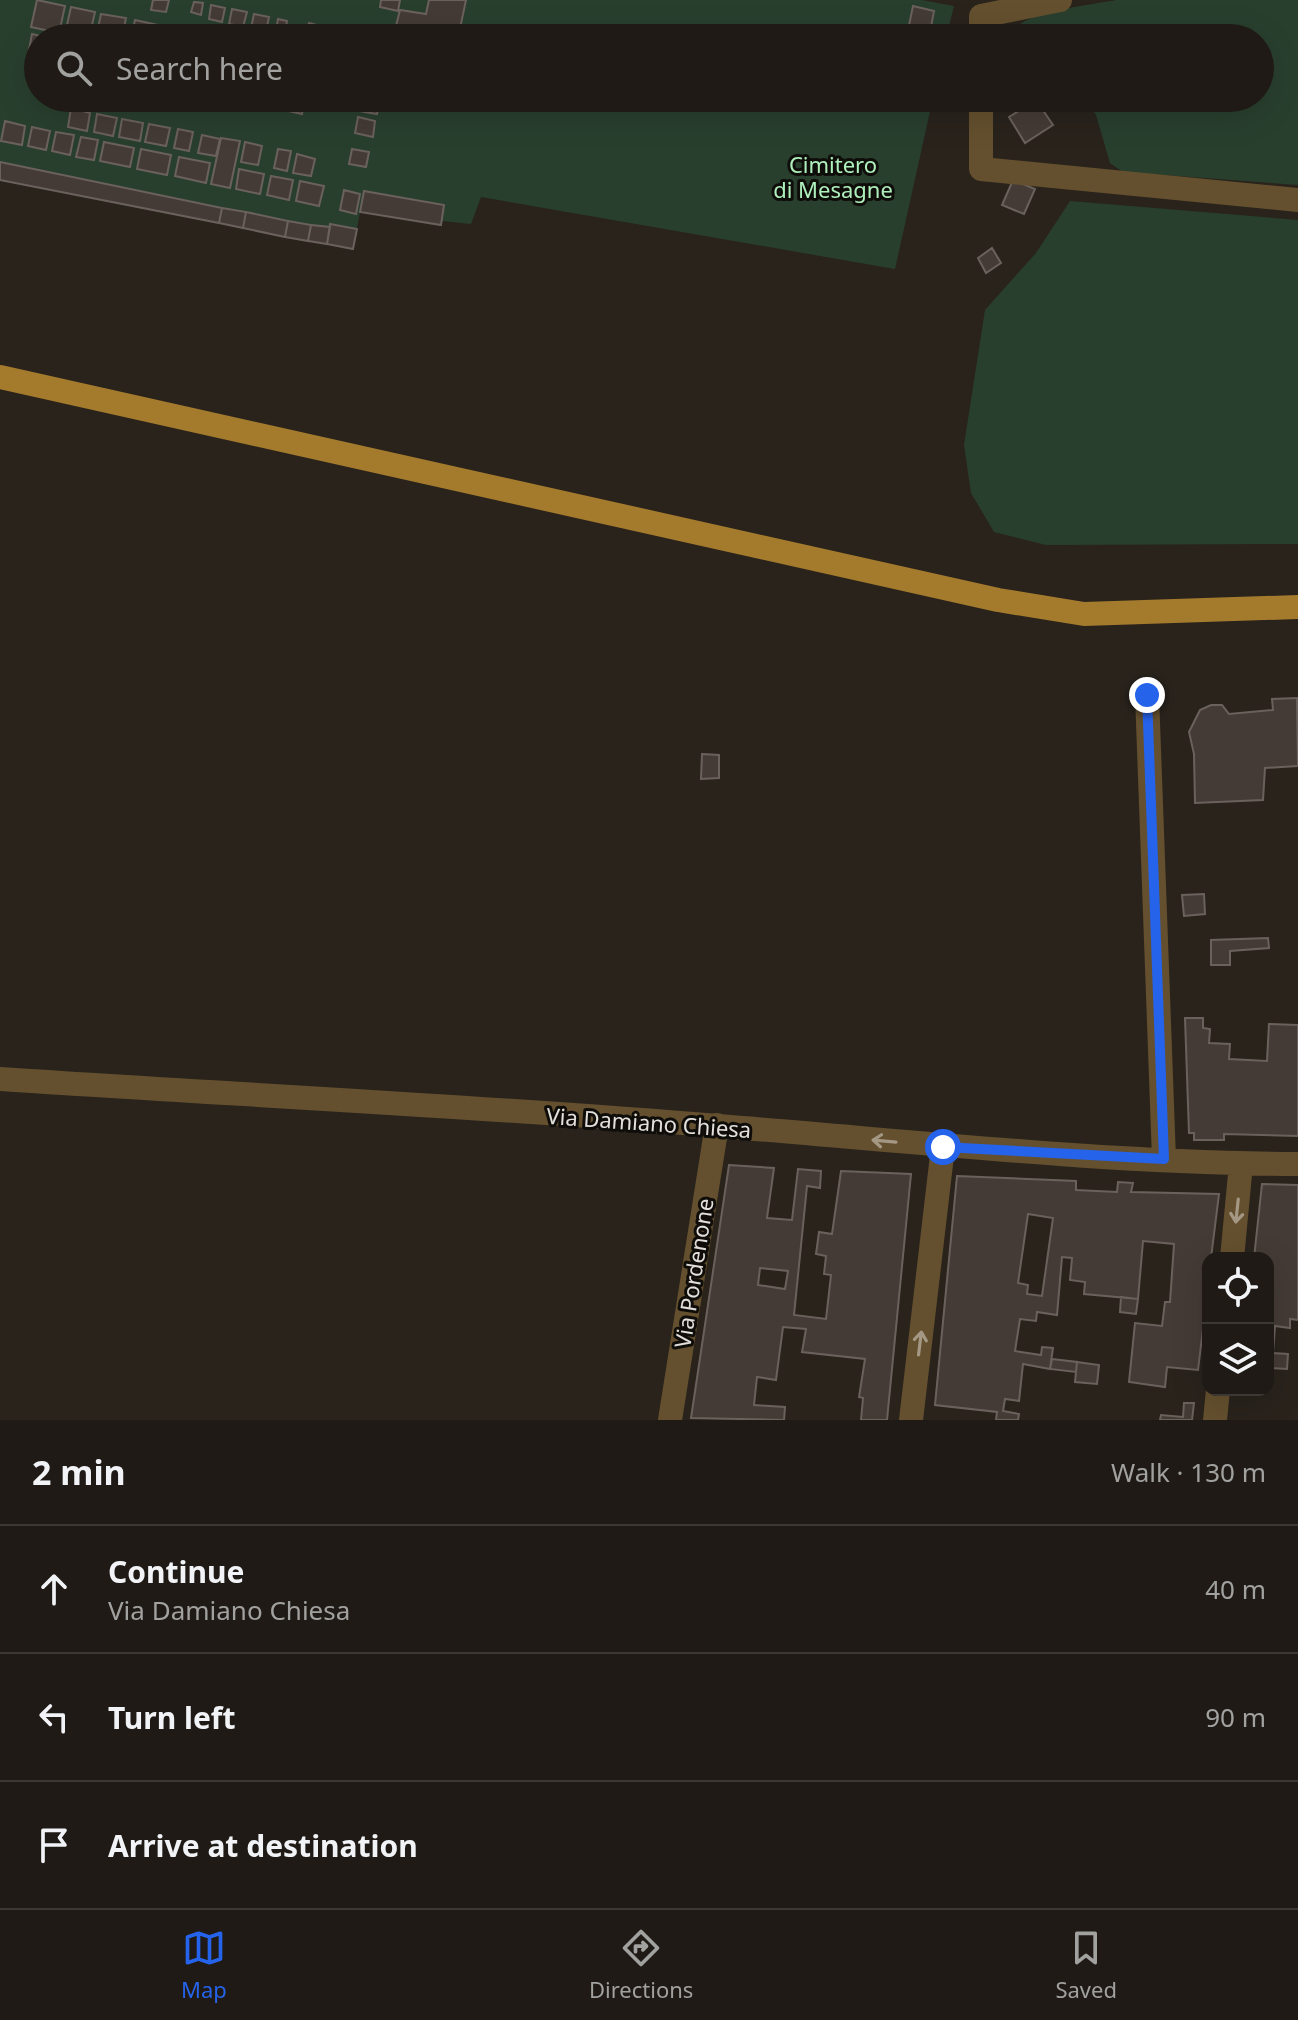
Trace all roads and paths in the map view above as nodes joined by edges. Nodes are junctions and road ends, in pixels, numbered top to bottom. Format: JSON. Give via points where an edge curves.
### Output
{"nodes":[{"id":1,"x":1060,"y":0,"type":"edge"},
{"id":2,"x":990,"y":24,"type":"edge"},
{"id":3,"x":981,"y":112,"type":"edge"},
{"id":4,"x":1298,"y":200,"type":"edge"},
{"id":5,"x":0,"y":377,"type":"edge"},
{"id":6,"x":1298,"y":607,"type":"edge"},
{"id":7,"x":1147,"y":695,"type":"dead end"},
{"id":8,"x":0,"y":1079,"type":"edge"},
{"id":9,"x":717,"y":1125,"type":"junction"},
{"id":10,"x":943,"y":1147,"type":"junction"},
{"id":11,"x":1164,"y":1159,"type":"junction"},
{"id":12,"x":1241,"y":1164,"type":"junction"},
{"id":13,"x":1298,"y":1164,"type":"edge"},
{"id":14,"x":1233,"y":1252,"type":"edge"},
{"id":15,"x":1217,"y":1396,"type":"edge"},
{"id":16,"x":670,"y":1420,"type":"edge"},
{"id":17,"x":911,"y":1420,"type":"edge"},
{"id":18,"x":1215,"y":1420,"type":"edge"}],
"edges":[{"from":1,"to":2,"type":"street"},
{"from":3,"to":4,"type":"street","via":[[981,169]]},
{"from":5,"to":6,"type":"main road","via":[[998,600],[1084,614]]},
{"from":7,"to":11,"type":"street"},
{"from":8,"to":9,"type":"street","name":"Via Damiano Chiesa"},
{"from":10,"to":9,"type":"street","name":"Via Damiano Chiesa","one_way":true},
{"from":9,"to":16,"type":"street","name":"Via Pordenone"},
{"from":10,"to":11,"type":"street","name":"Via Damiano Chiesa"},
{"from":17,"to":10,"type":"street","one_way":true},
{"from":11,"to":12,"type":"street","name":"Via Damiano Chiesa"},
{"from":12,"to":13,"type":"street","name":"Via Damiano Chiesa"},
{"from":12,"to":14,"type":"street","one_way":true},
{"from":15,"to":18,"type":"street"}]}
